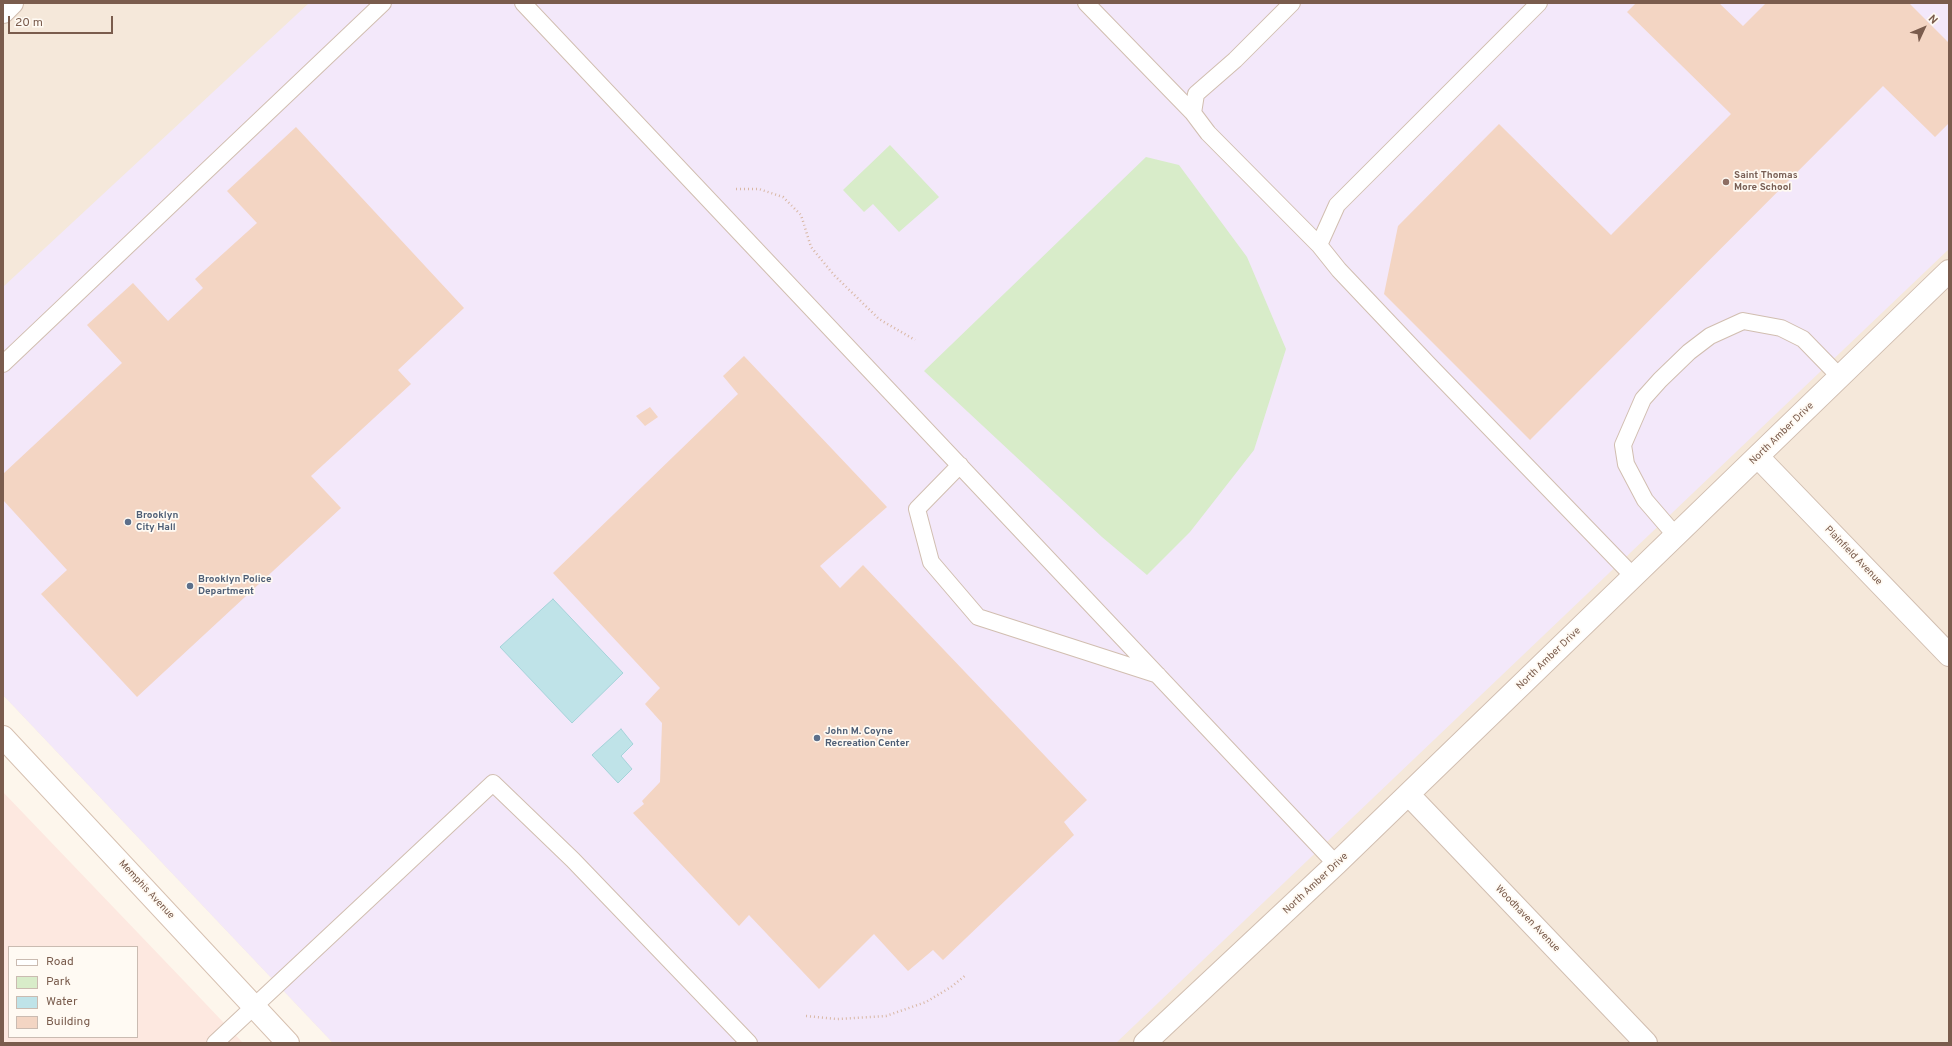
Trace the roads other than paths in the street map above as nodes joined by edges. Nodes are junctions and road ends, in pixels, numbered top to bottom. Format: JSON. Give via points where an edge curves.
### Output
{"nodes":[{"id":1,"x":12,"y":3,"type":"edge"},
{"id":2,"x":383,"y":3,"type":"edge"},
{"id":3,"x":523,"y":3,"type":"edge"},
{"id":4,"x":1086,"y":3,"type":"edge"},
{"id":5,"x":1292,"y":3,"type":"edge"},
{"id":6,"x":1539,"y":3,"type":"edge"},
{"id":7,"x":3,"y":12,"type":"edge"},
{"id":8,"x":1193,"y":113,"type":"junction"},
{"id":9,"x":1319,"y":245,"type":"junction"},
{"id":10,"x":1949,"y":271,"type":"edge"},
{"id":11,"x":3,"y":364,"type":"edge"},
{"id":12,"x":1840,"y":377,"type":"junction"},
{"id":13,"x":1758,"y":457,"type":"junction"},
{"id":14,"x":960,"y":465,"type":"junction"},
{"id":15,"x":1676,"y":536,"type":"junction"},
{"id":16,"x":1634,"y":577,"type":"junction"},
{"id":17,"x":1949,"y":655,"type":"edge"},
{"id":18,"x":1159,"y":676,"type":"junction"},
{"id":19,"x":3,"y":738,"type":"edge"},
{"id":20,"x":1408,"y":795,"type":"junction"},
{"id":21,"x":1336,"y":864,"type":"junction"},
{"id":22,"x":254,"y":1006,"type":"junction"},
{"id":23,"x":215,"y":1043,"type":"edge"},
{"id":24,"x":288,"y":1043,"type":"edge"},
{"id":25,"x":749,"y":1043,"type":"edge"},
{"id":26,"x":1145,"y":1043,"type":"edge"},
{"id":27,"x":1646,"y":1043,"type":"edge"}],
"edges":[{"from":1,"to":7,"type":"street"},
{"from":2,"to":11,"type":"lane"},
{"from":3,"to":14,"type":"lane"},
{"from":4,"to":8,"type":"lane"},
{"from":5,"to":8,"type":"lane","via":[[1235,60],[1196,94]]},
{"from":6,"to":9,"type":"lane","via":[[1337,205]]},
{"from":8,"to":9,"type":"lane","via":[[1208,132]]},
{"from":9,"to":16,"type":"lane","via":[[1339,270],[1429,365]]},
{"from":10,"to":12,"type":"street","name":"North Amber Drive"},
{"from":12,"to":13,"type":"street","name":"North Amber Drive"},
{"from":12,"to":15,"type":"lane","via":[[1803,339],[1781,328],[1743,321],[1710,336],[1666,374],[1642,399],[1623,445],[1626,464],[1645,500]]},
{"from":13,"to":15,"type":"street","name":"North Amber Drive"},
{"from":13,"to":17,"type":"street","name":"Plainfield Avenue"},
{"from":14,"to":18,"type":"lane"},
{"from":14,"to":18,"type":"lane","via":[[917,509],[930,562],[978,617]]},
{"from":15,"to":16,"type":"street","name":"North Amber Drive"},
{"from":16,"to":20,"type":"street","name":"North Amber Drive"},
{"from":18,"to":21,"type":"lane"},
{"from":19,"to":22,"type":"street","name":"Memphis Avenue"},
{"from":20,"to":21,"type":"street","name":"North Amber Drive"},
{"from":20,"to":27,"type":"street","name":"Woodhaven Avenue"},
{"from":21,"to":26,"type":"street","name":"North Amber Drive"},
{"from":22,"to":23,"type":"lane"},
{"from":22,"to":24,"type":"street","name":"Memphis Avenue"},
{"from":22,"to":25,"type":"lane","via":[[493,783],[573,860]]}]}
